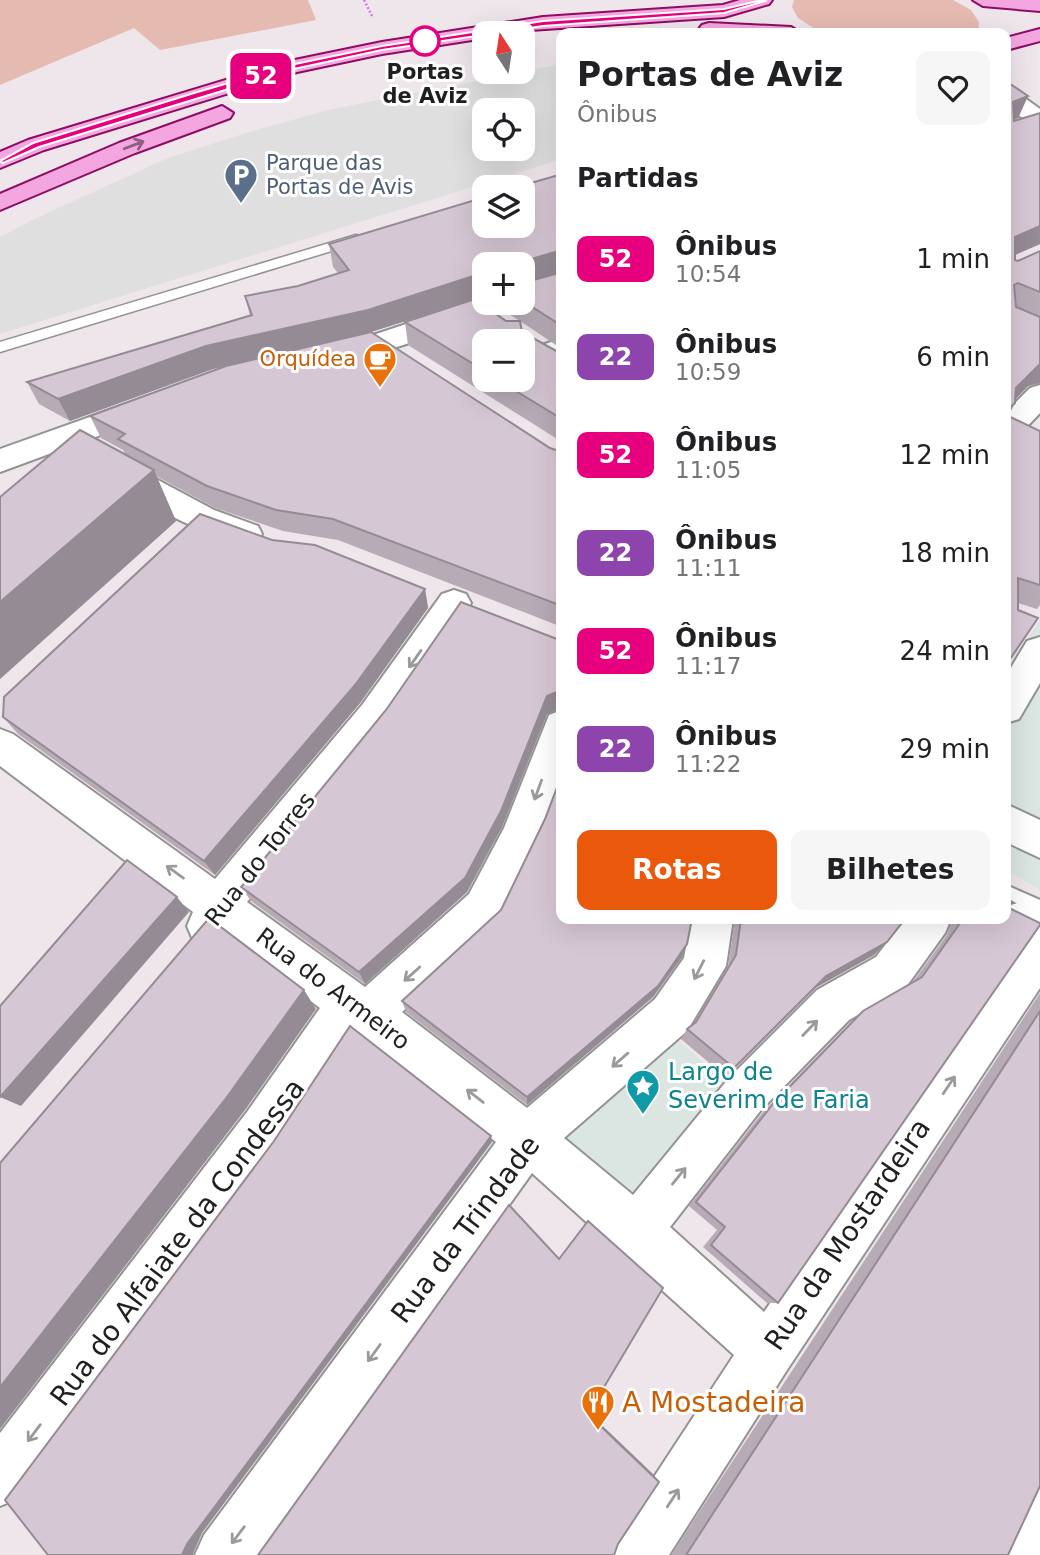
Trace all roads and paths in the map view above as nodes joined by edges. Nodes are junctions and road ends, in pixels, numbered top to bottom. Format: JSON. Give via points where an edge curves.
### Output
{"nodes":[{"id":1,"x":762,"y":0,"type":"edge"},
{"id":2,"x":772,"y":0,"type":"edge"},
{"id":3,"x":975,"y":0,"type":"edge"},
{"id":4,"x":983,"y":0,"type":"edge"},
{"id":5,"x":1040,"y":5,"type":"edge"},
{"id":6,"x":790,"y":28,"type":"edge"},
{"id":7,"x":1002,"y":28,"type":"edge"},
{"id":8,"x":1040,"y":35,"type":"edge"},
{"id":9,"x":556,"y":40,"type":"edge"},
{"id":10,"x":536,"y":42,"type":"edge"},
{"id":11,"x":1011,"y":43,"type":"edge"},
{"id":12,"x":472,"y":51,"type":"edge"},
{"id":13,"x":315,"y":85,"type":"dead end"},
{"id":14,"x":1011,"y":99,"type":"edge"},
{"id":15,"x":173,"y":102,"type":"junction"},
{"id":16,"x":244,"y":106,"type":"dead end"},
{"id":17,"x":1040,"y":120,"type":"edge"},
{"id":18,"x":1017,"y":129,"type":"edge"},
{"id":19,"x":0,"y":161,"type":"edge"},
{"id":20,"x":71,"y":172,"type":"junction"},
{"id":21,"x":0,"y":177,"type":"edge"},
{"id":22,"x":0,"y":203,"type":"edge"},
{"id":23,"x":0,"y":213,"type":"edge"},
{"id":24,"x":364,"y":236,"type":"edge"},
{"id":25,"x":472,"y":311,"type":"edge"},
{"id":26,"x":499,"y":315,"type":"edge"},
{"id":27,"x":379,"y":342,"type":"junction"},
{"id":28,"x":17,"y":344,"type":"junction"},
{"id":29,"x":0,"y":346,"type":"edge"},
{"id":30,"x":540,"y":347,"type":"edge"},
{"id":31,"x":0,"y":353,"type":"edge"},
{"id":32,"x":314,"y":357,"type":"edge"},
{"id":33,"x":413,"y":364,"type":"edge"},
{"id":34,"x":1040,"y":395,"type":"edge"},
{"id":35,"x":173,"y":397,"type":"edge"},
{"id":36,"x":1011,"y":425,"type":"edge"},
{"id":37,"x":58,"y":439,"type":"junction"},
{"id":38,"x":0,"y":461,"type":"edge"},
{"id":39,"x":279,"y":546,"type":"edge"},
{"id":40,"x":453,"y":602,"type":"dead end"},
{"id":41,"x":1036,"y":634,"type":"edge"},
{"id":42,"x":1011,"y":696,"type":"edge"},
{"id":43,"x":556,"y":742,"type":"edge"},
{"id":44,"x":0,"y":745,"type":"edge"},
{"id":45,"x":1011,"y":825,"type":"edge"},
{"id":46,"x":1040,"y":840,"type":"edge"},
{"id":47,"x":1011,"y":906,"type":"edge"},
{"id":48,"x":224,"y":907,"type":"junction"},
{"id":49,"x":1040,"y":921,"type":"edge"},
{"id":50,"x":711,"y":924,"type":"edge"},
{"id":51,"x":926,"y":924,"type":"edge"},
{"id":52,"x":1040,"y":951,"type":"edge"},
{"id":53,"x":179,"y":960,"type":"edge"},
{"id":54,"x":359,"y":1009,"type":"junction"},
{"id":55,"x":528,"y":1138,"type":"junction"},
{"id":56,"x":636,"y":1230,"type":"junction"},
{"id":57,"x":768,"y":1351,"type":"junction"},
{"id":58,"x":0,"y":1478,"type":"edge"},
{"id":59,"x":1040,"y":1497,"type":"edge"},
{"id":60,"x":224,"y":1555,"type":"edge"},
{"id":61,"x":636,"y":1555,"type":"edge"},
{"id":62,"x":1011,"y":1555,"type":"edge"}],
"edges":[{"from":1,"to":15,"type":"main road","via":[[724,11],[554,22],[382,48],[293,67]]},
{"from":2,"to":6,"type":"main road","via":[[777,19]]},
{"from":3,"to":7,"type":"main road","via":[[991,9]]},
{"from":4,"to":5,"type":"main road"},
{"from":8,"to":11,"type":"main road"},
{"from":9,"to":10,"type":"main road"},
{"from":12,"to":13,"type":"main road"},
{"from":14,"to":17,"type":"street"},
{"from":15,"to":19,"type":"main road","via":[[36,145]]},
{"from":15,"to":21,"type":"main road"},
{"from":20,"to":16,"type":"main road","one_way":true},
{"from":17,"to":18,"type":"street"},
{"from":20,"to":22,"type":"main road"},
{"from":20,"to":23,"type":"main road"},
{"from":24,"to":28,"type":"lane"},
{"from":25,"to":27,"type":"street"},
{"from":26,"to":30,"type":"street"},
{"from":27,"to":32,"type":"street"},
{"from":27,"to":33,"type":"street"},
{"from":28,"to":29,"type":"lane"},
{"from":28,"to":31,"type":"lane"},
{"from":34,"to":36,"type":"street"},
{"from":35,"to":37,"type":"street"},
{"from":37,"to":38,"type":"street"},
{"from":37,"to":39,"type":"street","via":[[193,527]]},
{"from":40,"to":48,"type":"street","name":"Rua do Torres","one_way":true,"via":[[374,716],[230,891]]},
{"from":41,"to":42,"type":"street"},
{"from":43,"to":54,"type":"street","name":"Rua do Alfaiate da Condessa","one_way":true,"via":[[522,834],[484,908]]},
{"from":48,"to":44,"type":"street","name":"Rua do Armeiro","one_way":true},
{"from":45,"to":46,"type":"street"},
{"from":47,"to":49,"type":"street"},
{"from":48,"to":53,"type":"street","name":"Rua do Torres"},
{"from":48,"to":54,"type":"street","name":"Rua do Armeiro"},
{"from":50,"to":55,"type":"street","name":"Rua da Trindade","one_way":true,"via":[[704,966],[671,1015]]},
{"from":56,"to":51,"type":"street","one_way":true,"via":[[745,1094],[833,1005],[891,972]]},
{"from":57,"to":52,"type":"street","name":"Rua da Mostardeira","one_way":true},
{"from":55,"to":54,"type":"street","name":"Rua do Armeiro","one_way":true},
{"from":54,"to":58,"type":"street","name":"Rua do Alfaiate da Condessa","one_way":true},
{"from":55,"to":56,"type":"street"},
{"from":55,"to":60,"type":"street","name":"Rua da Trindade","one_way":true},
{"from":56,"to":57,"type":"street"},
{"from":61,"to":57,"type":"street","name":"Rua da Mostardeira","one_way":true},
{"from":59,"to":62,"type":"street"}]}
